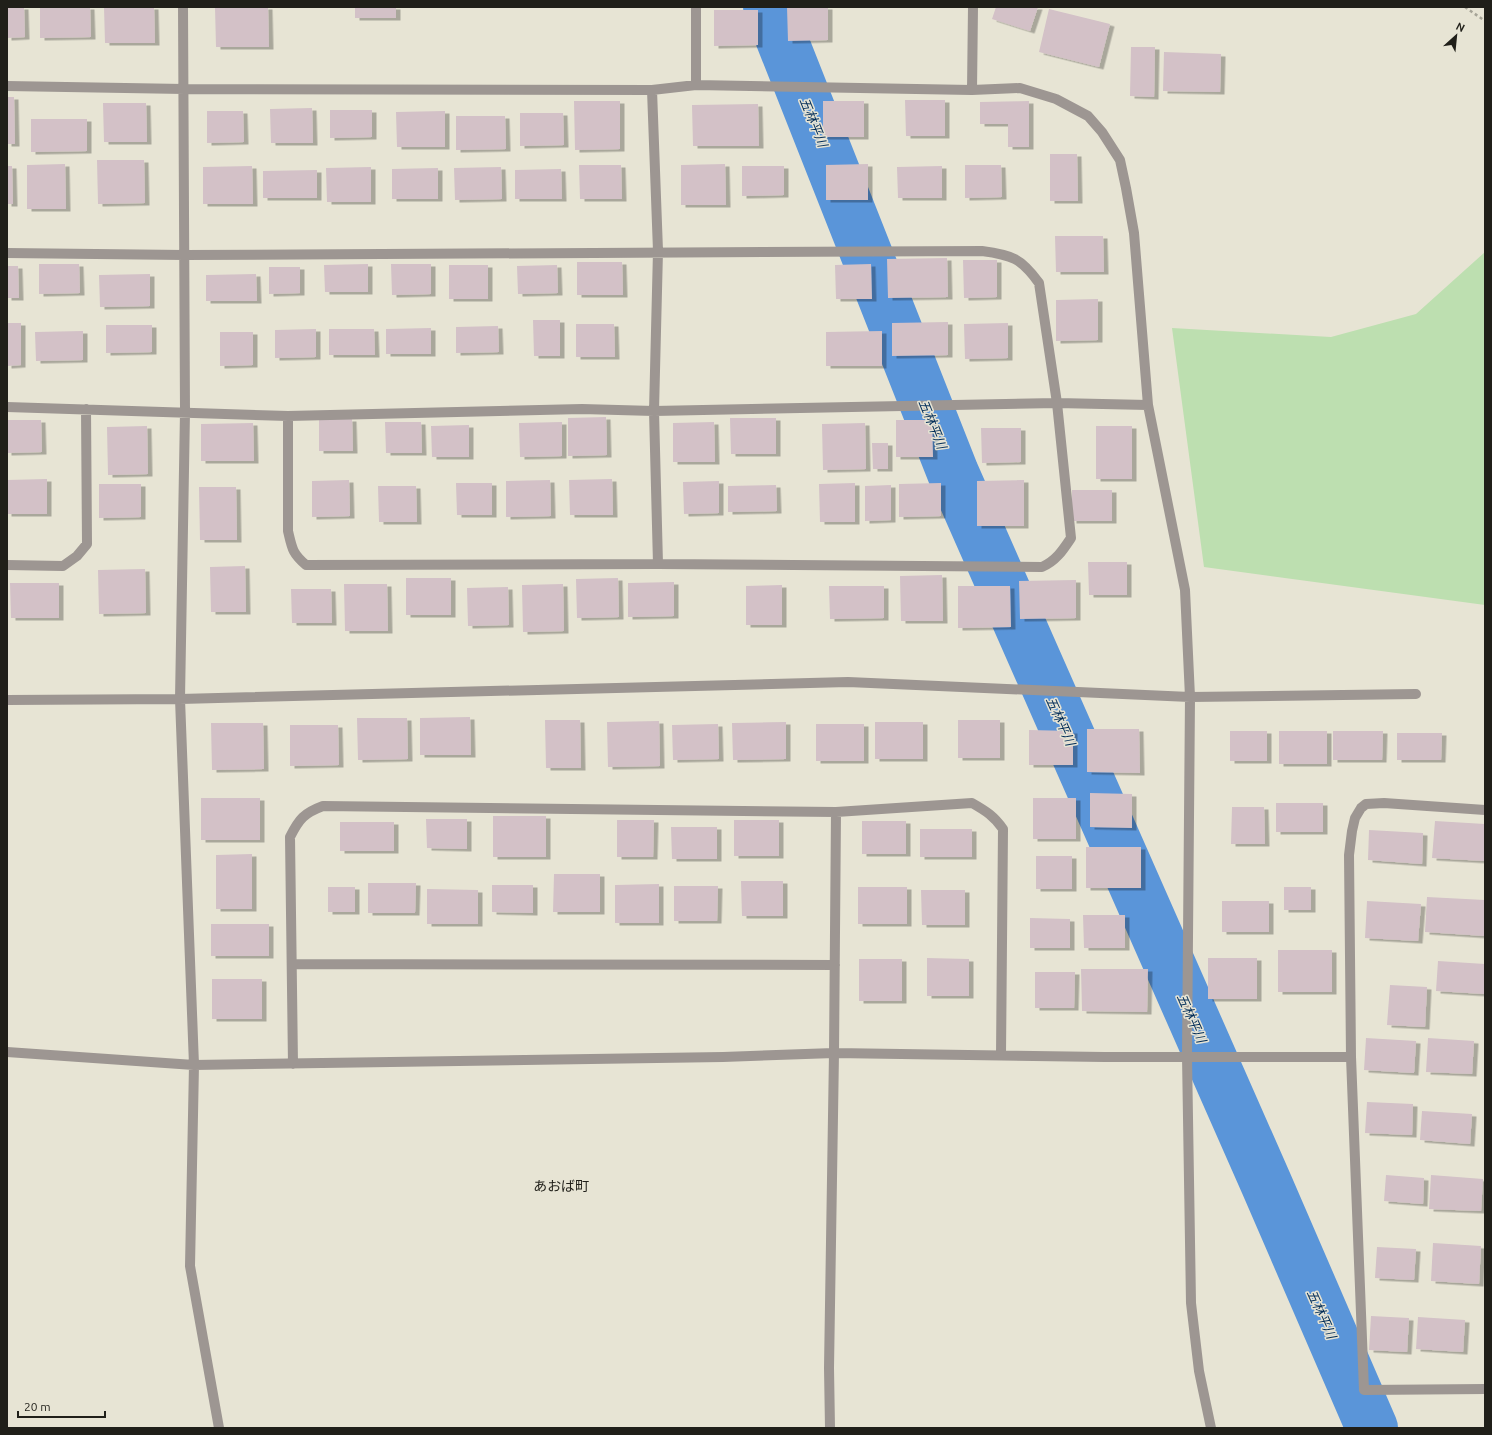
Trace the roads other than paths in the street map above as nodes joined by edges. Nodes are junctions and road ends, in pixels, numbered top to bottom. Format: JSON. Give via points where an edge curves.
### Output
{"nodes":[{"id":1,"x":183,"y":7,"type":"edge"},
{"id":2,"x":696,"y":7,"type":"edge"},
{"id":3,"x":973,"y":7,"type":"edge"},
{"id":4,"x":696,"y":85,"type":"junction"},
{"id":5,"x":7,"y":86,"type":"edge"},
{"id":6,"x":184,"y":89,"type":"junction"},
{"id":7,"x":652,"y":90,"type":"junction"},
{"id":8,"x":972,"y":90,"type":"junction"},
{"id":9,"x":658,"y":252,"type":"junction"},
{"id":10,"x":7,"y":253,"type":"edge"},
{"id":11,"x":184,"y":255,"type":"junction"},
{"id":12,"x":1057,"y":403,"type":"junction"},
{"id":13,"x":1148,"y":405,"type":"junction"},
{"id":14,"x":7,"y":407,"type":"edge"},
{"id":15,"x":86,"y":409,"type":"junction"},
{"id":16,"x":654,"y":411,"type":"junction"},
{"id":17,"x":185,"y":412,"type":"junction"},
{"id":18,"x":288,"y":416,"type":"junction"},
{"id":19,"x":658,"y":564,"type":"junction"},
{"id":20,"x":7,"y":565,"type":"edge"},
{"id":21,"x":1416,"y":694,"type":"dead end"},
{"id":22,"x":1190,"y":697,"type":"junction"},
{"id":23,"x":180,"y":699,"type":"junction"},
{"id":24,"x":7,"y":700,"type":"edge"},
{"id":25,"x":1485,"y":810,"type":"edge"},
{"id":26,"x":836,"y":812,"type":"junction"},
{"id":27,"x":292,"y":964,"type":"junction"},
{"id":28,"x":835,"y":965,"type":"junction"},
{"id":29,"x":7,"y":1052,"type":"edge"},
{"id":30,"x":834,"y":1053,"type":"junction"},
{"id":31,"x":1001,"y":1055,"type":"junction"},
{"id":32,"x":1187,"y":1056,"type":"junction"},
{"id":33,"x":1351,"y":1057,"type":"junction"},
{"id":34,"x":294,"y":1064,"type":"junction"},
{"id":35,"x":194,"y":1065,"type":"junction"},
{"id":36,"x":1485,"y":1389,"type":"edge"},
{"id":37,"x":219,"y":1428,"type":"edge"},
{"id":38,"x":830,"y":1428,"type":"edge"},
{"id":39,"x":1211,"y":1428,"type":"edge"}],
"edges":[{"from":1,"to":6,"type":"street"},
{"from":2,"to":4,"type":"street"},
{"from":3,"to":8,"type":"street"},
{"from":4,"to":7,"type":"street"},
{"from":4,"to":8,"type":"street"},
{"from":5,"to":6,"type":"street"},
{"from":6,"to":7,"type":"street"},
{"from":6,"to":11,"type":"street"},
{"from":7,"to":9,"type":"street"},
{"from":8,"to":13,"type":"street","via":[[1020,88],[1056,99],[1088,116],[1120,160],[1134,233]]},
{"from":9,"to":11,"type":"street"},
{"from":9,"to":12,"type":"street","via":[[982,251],[1004,254],[1017,259],[1028,268],[1039,283]]},
{"from":9,"to":16,"type":"street"},
{"from":10,"to":11,"type":"street"},
{"from":11,"to":17,"type":"street"},
{"from":12,"to":13,"type":"street"},
{"from":12,"to":16,"type":"street"},
{"from":12,"to":19,"type":"street","via":[[1071,538],[1062,552],[1042,567]]},
{"from":13,"to":22,"type":"street","via":[[1185,590]]},
{"from":14,"to":15,"type":"street"},
{"from":15,"to":17,"type":"street"},
{"from":15,"to":20,"type":"street","via":[[87,544],[78,556],[63,566]]},
{"from":16,"to":18,"type":"street","via":[[582,409]]},
{"from":16,"to":19,"type":"street"},
{"from":17,"to":18,"type":"street"},
{"from":17,"to":23,"type":"street"},
{"from":18,"to":19,"type":"street","via":[[288,531],[296,557],[306,565]]},
{"from":21,"to":22,"type":"street"},
{"from":22,"to":23,"type":"street","via":[[848,682]]},
{"from":22,"to":32,"type":"street"},
{"from":23,"to":24,"type":"street"},
{"from":23,"to":35,"type":"street"},
{"from":25,"to":33,"type":"street","via":[[1366,804],[1355,818],[1349,855]]},
{"from":26,"to":27,"type":"street","via":[[323,806],[310,811],[297,823],[290,837]]},
{"from":26,"to":28,"type":"street"},
{"from":26,"to":31,"type":"street","via":[[972,803],[996,819],[1003,830]]},
{"from":27,"to":28,"type":"street"},
{"from":27,"to":34,"type":"street"},
{"from":28,"to":30,"type":"street"},
{"from":29,"to":35,"type":"street"},
{"from":30,"to":31,"type":"street"},
{"from":30,"to":34,"type":"street","via":[[716,1058]]},
{"from":30,"to":38,"type":"street"},
{"from":31,"to":32,"type":"street"},
{"from":32,"to":33,"type":"street"},
{"from":32,"to":39,"type":"street","via":[[1191,1302],[1199,1371]]},
{"from":33,"to":36,"type":"street","via":[[1364,1390]]},
{"from":34,"to":35,"type":"street"},
{"from":35,"to":37,"type":"street","via":[[190,1266]]}]}
